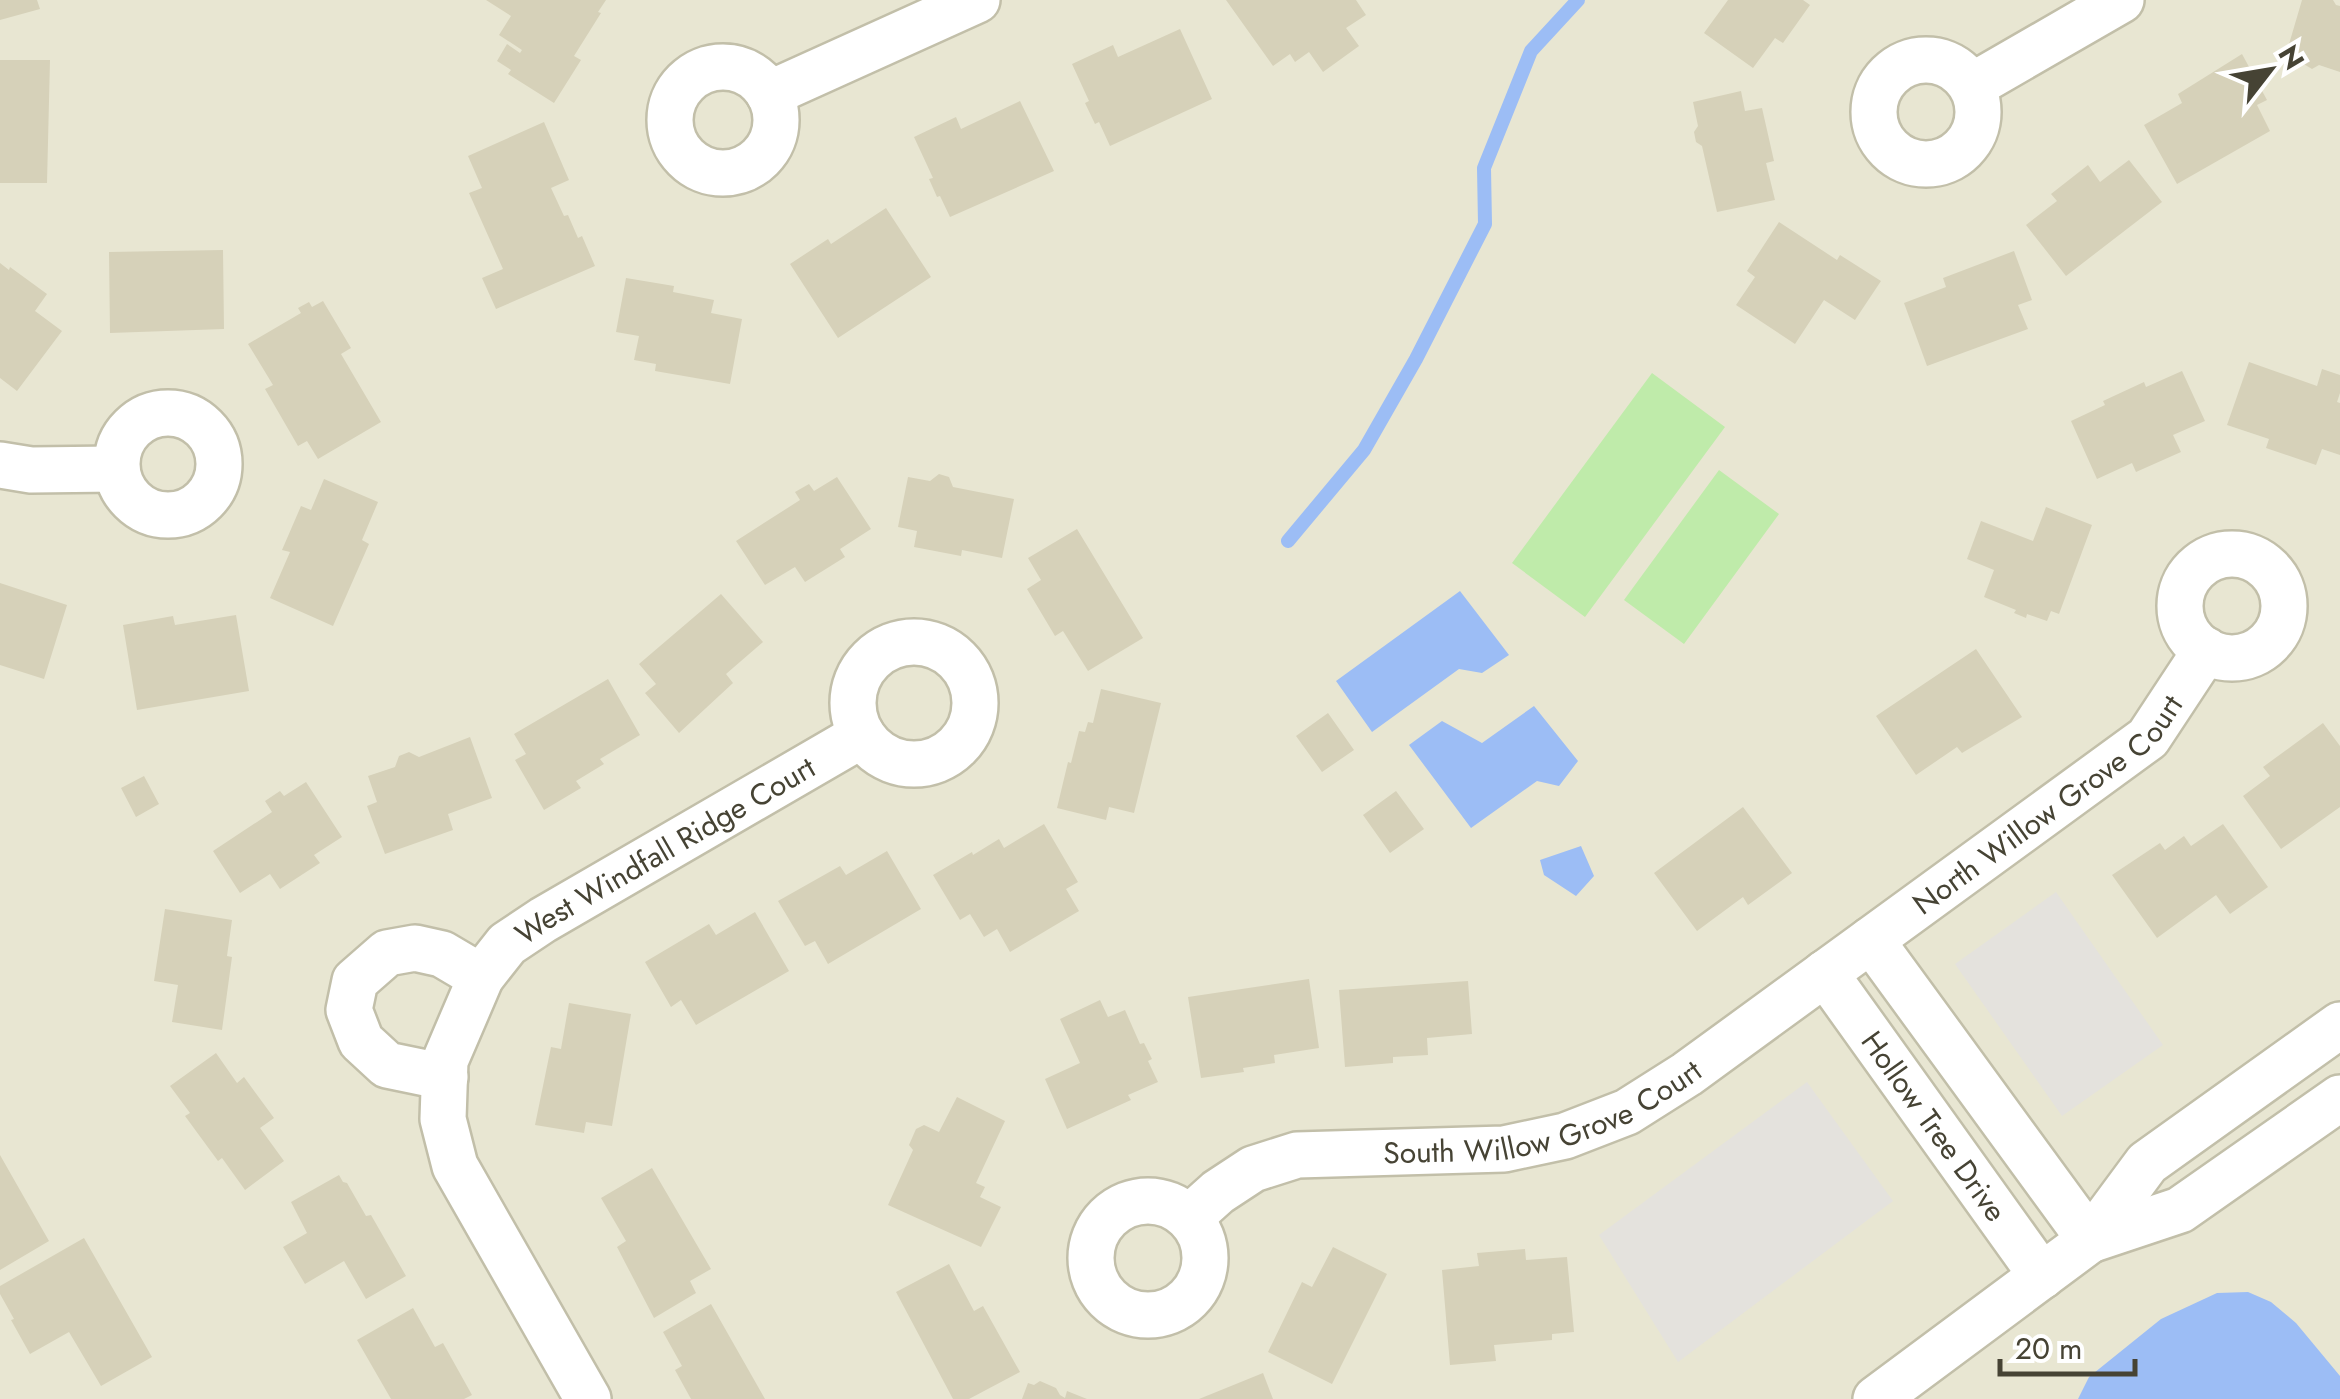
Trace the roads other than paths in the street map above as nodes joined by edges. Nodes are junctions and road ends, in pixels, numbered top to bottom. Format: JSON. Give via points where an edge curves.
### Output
{"nodes":[{"id":1,"x":977,"y":0,"type":"edge"},
{"id":2,"x":2122,"y":0,"type":"edge"},
{"id":3,"x":1972,"y":86,"type":"dead end"},
{"id":4,"x":769,"y":94,"type":"dead end"},
{"id":5,"x":0,"y":465,"type":"edge"},
{"id":6,"x":116,"y":469,"type":"dead end"},
{"id":7,"x":2206,"y":650,"type":"dead end"},
{"id":8,"x":862,"y":735,"type":"dead end"},
{"id":9,"x":1870,"y":940,"type":"junction"},
{"id":10,"x":1826,"y":973,"type":"junction"},
{"id":11,"x":481,"y":977,"type":"junction"},
{"id":12,"x":2340,"y":1024,"type":"edge"},
{"id":13,"x":444,"y":1077,"type":"junction"},
{"id":14,"x":2340,"y":1098,"type":"edge"},
{"id":15,"x":1189,"y":1218,"type":"dead end"},
{"id":16,"x":2090,"y":1240,"type":"junction"},
{"id":17,"x":2042,"y":1276,"type":"junction"},
{"id":18,"x":588,"y":1399,"type":"edge"},
{"id":19,"x":1876,"y":1399,"type":"edge"}],
"edges":[{"from":1,"to":4,"type":"street"},
{"from":2,"to":3,"type":"street"},
{"from":5,"to":6,"type":"street"},
{"from":7,"to":9,"type":"street","name":"North Willow Grove Court","via":[[2148,738]]},
{"from":8,"to":11,"type":"street","name":"West Windfall Ridge Court","via":[[543,920],[508,944]]},
{"from":9,"to":10,"type":"street","name":"South Willow Grove Court"},
{"from":9,"to":16,"type":"street","name":"Hollow Tree Drive"},
{"from":10,"to":15,"type":"street","name":"South Willow Grove Court","via":[[1627,1112],[1565,1136],[1504,1149],[1298,1155],[1253,1169]]},
{"from":10,"to":17,"type":"street","name":"Hollow Tree Drive"},
{"from":11,"to":13,"type":"street","name":"West Windfall Ridge Court"},
{"from":11,"to":13,"type":"street","via":[[442,954],[415,948],[386,952],[354,982],[349,1010],[360,1041],[387,1065]]},
{"from":12,"to":16,"type":"street","via":[[2147,1163]]},
{"from":13,"to":18,"type":"street","name":"West Windfall Ridge Court","via":[[443,1118],[455,1166]]},
{"from":14,"to":16,"type":"street","via":[[2180,1210]]},
{"from":16,"to":17,"type":"street"},
{"from":17,"to":19,"type":"street"}]}
